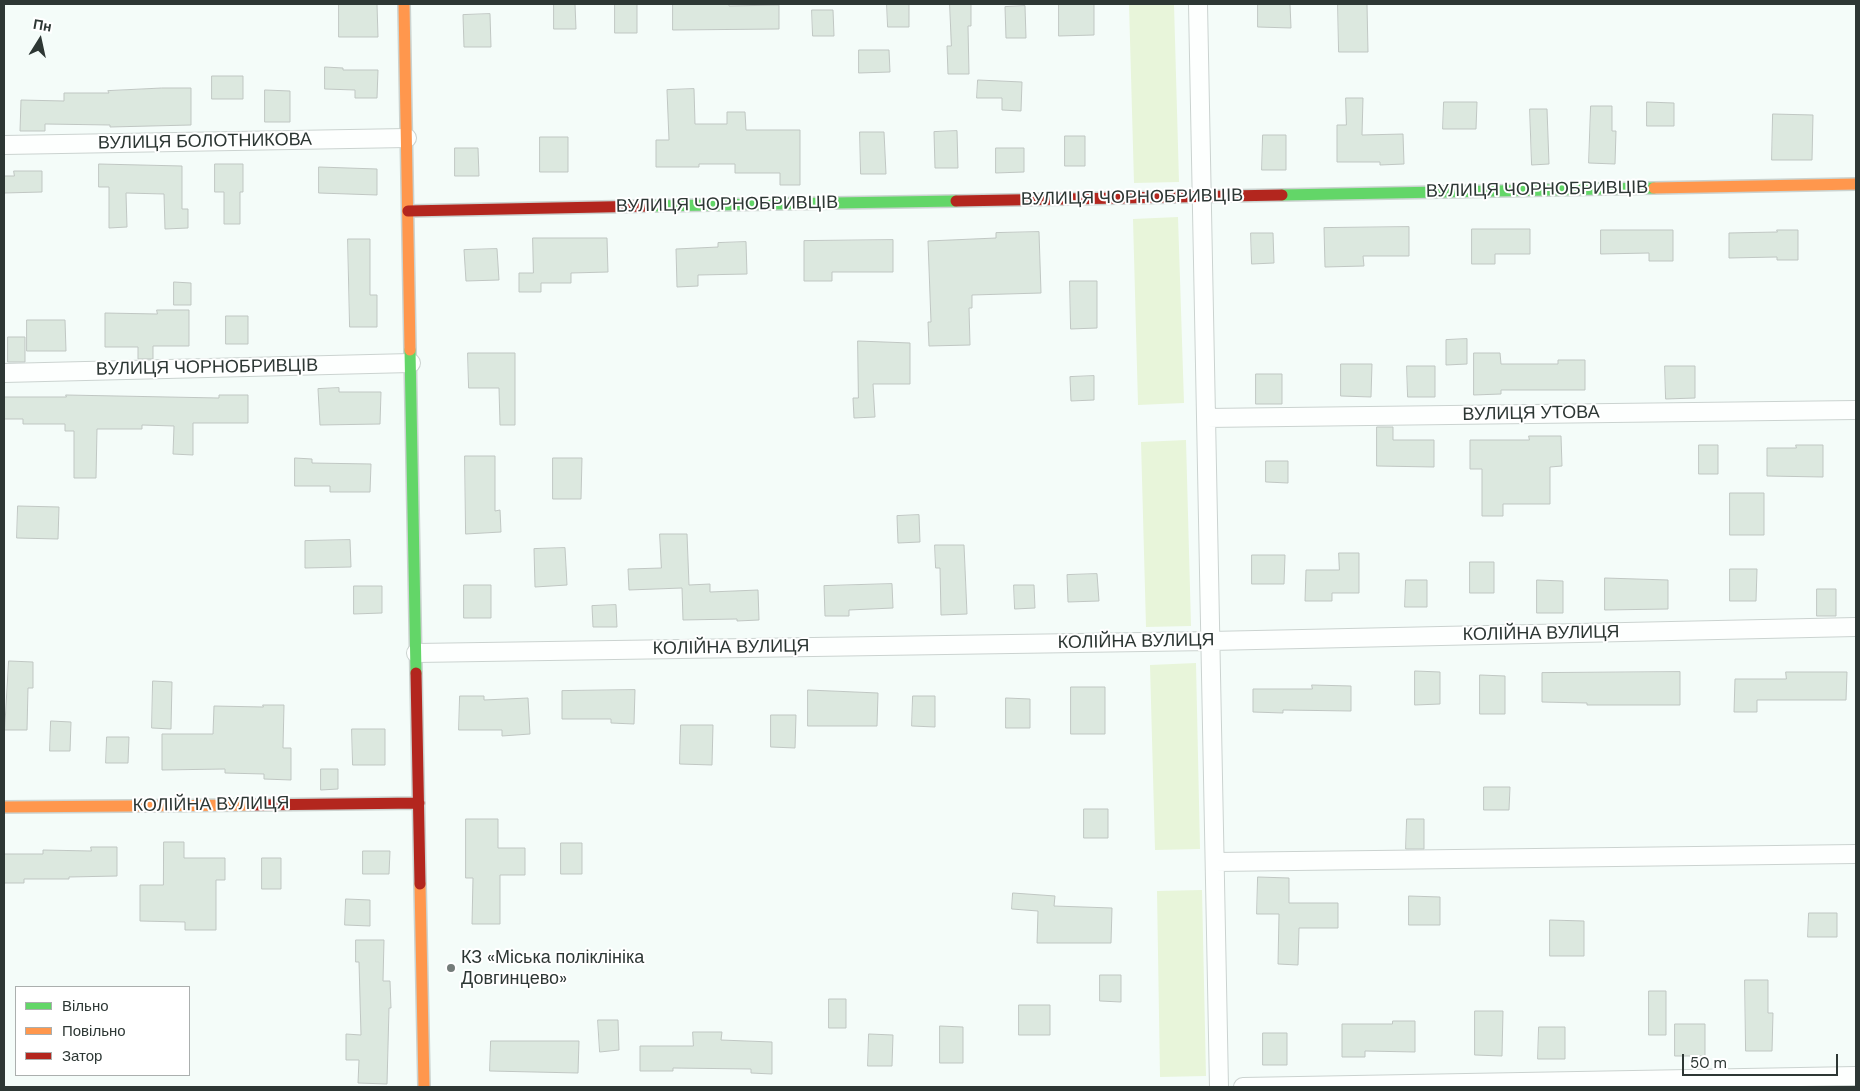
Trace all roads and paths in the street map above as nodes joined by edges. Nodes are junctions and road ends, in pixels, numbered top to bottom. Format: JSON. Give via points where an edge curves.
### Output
{"nodes":[{"id":1,"x":404,"y":4,"type":"edge"},
{"id":2,"x":1198,"y":4,"type":"edge"},
{"id":3,"x":407,"y":138,"type":"junction"},
{"id":4,"x":4,"y":145,"type":"edge"},
{"id":5,"x":1856,"y":184,"type":"edge"},
{"id":6,"x":1201,"y":197,"type":"junction"},
{"id":7,"x":408,"y":211,"type":"junction"},
{"id":8,"x":411,"y":363,"type":"junction"},
{"id":9,"x":4,"y":373,"type":"edge"},
{"id":10,"x":1856,"y":410,"type":"edge"},
{"id":11,"x":1206,"y":418,"type":"junction"},
{"id":12,"x":1856,"y":627,"type":"edge"},
{"id":13,"x":1210,"y":641,"type":"junction"},
{"id":14,"x":416,"y":653,"type":"junction"},
{"id":15,"x":419,"y":803,"type":"junction"},
{"id":16,"x":4,"y":807,"type":"edge"},
{"id":17,"x":1856,"y":854,"type":"edge"},
{"id":18,"x":1214,"y":862,"type":"junction"},
{"id":19,"x":1856,"y":1076,"type":"edge"},
{"id":20,"x":424,"y":1087,"type":"edge"},
{"id":21,"x":1219,"y":1087,"type":"edge"},
{"id":22,"x":1243,"y":1087,"type":"edge"}],
"edges":[{"from":1,"to":3,"type":"street"},
{"from":2,"to":6,"type":"street"},
{"from":3,"to":4,"type":"street","name":"ВУЛИЦЯ БОЛОТНИКОВА"},
{"from":3,"to":7,"type":"street"},
{"from":5,"to":6,"type":"street","name":"ВУЛИЦЯ ЧОРНОБРИВЦІВ"},
{"from":6,"to":7,"type":"street","name":"ВУЛИЦЯ ЧОРНОБРИВЦІВ"},
{"from":6,"to":11,"type":"street"},
{"from":7,"to":8,"type":"street"},
{"from":8,"to":9,"type":"street","name":"ВУЛИЦЯ ЧОРНОБРИВЦІВ"},
{"from":8,"to":14,"type":"street"},
{"from":10,"to":11,"type":"street","name":"ВУЛИЦЯ УТОВА"},
{"from":11,"to":13,"type":"street"},
{"from":12,"to":13,"type":"street","name":"КОЛІЙНА ВУЛИЦЯ"},
{"from":13,"to":14,"type":"street","name":"КОЛІЙНА ВУЛИЦЯ"},
{"from":13,"to":18,"type":"street"},
{"from":14,"to":15,"type":"street"},
{"from":15,"to":16,"type":"street","name":"КОЛІЙНА ВУЛИЦЯ"},
{"from":15,"to":20,"type":"street"},
{"from":17,"to":18,"type":"street"},
{"from":18,"to":21,"type":"street"},
{"from":19,"to":22,"type":"street"}]}
